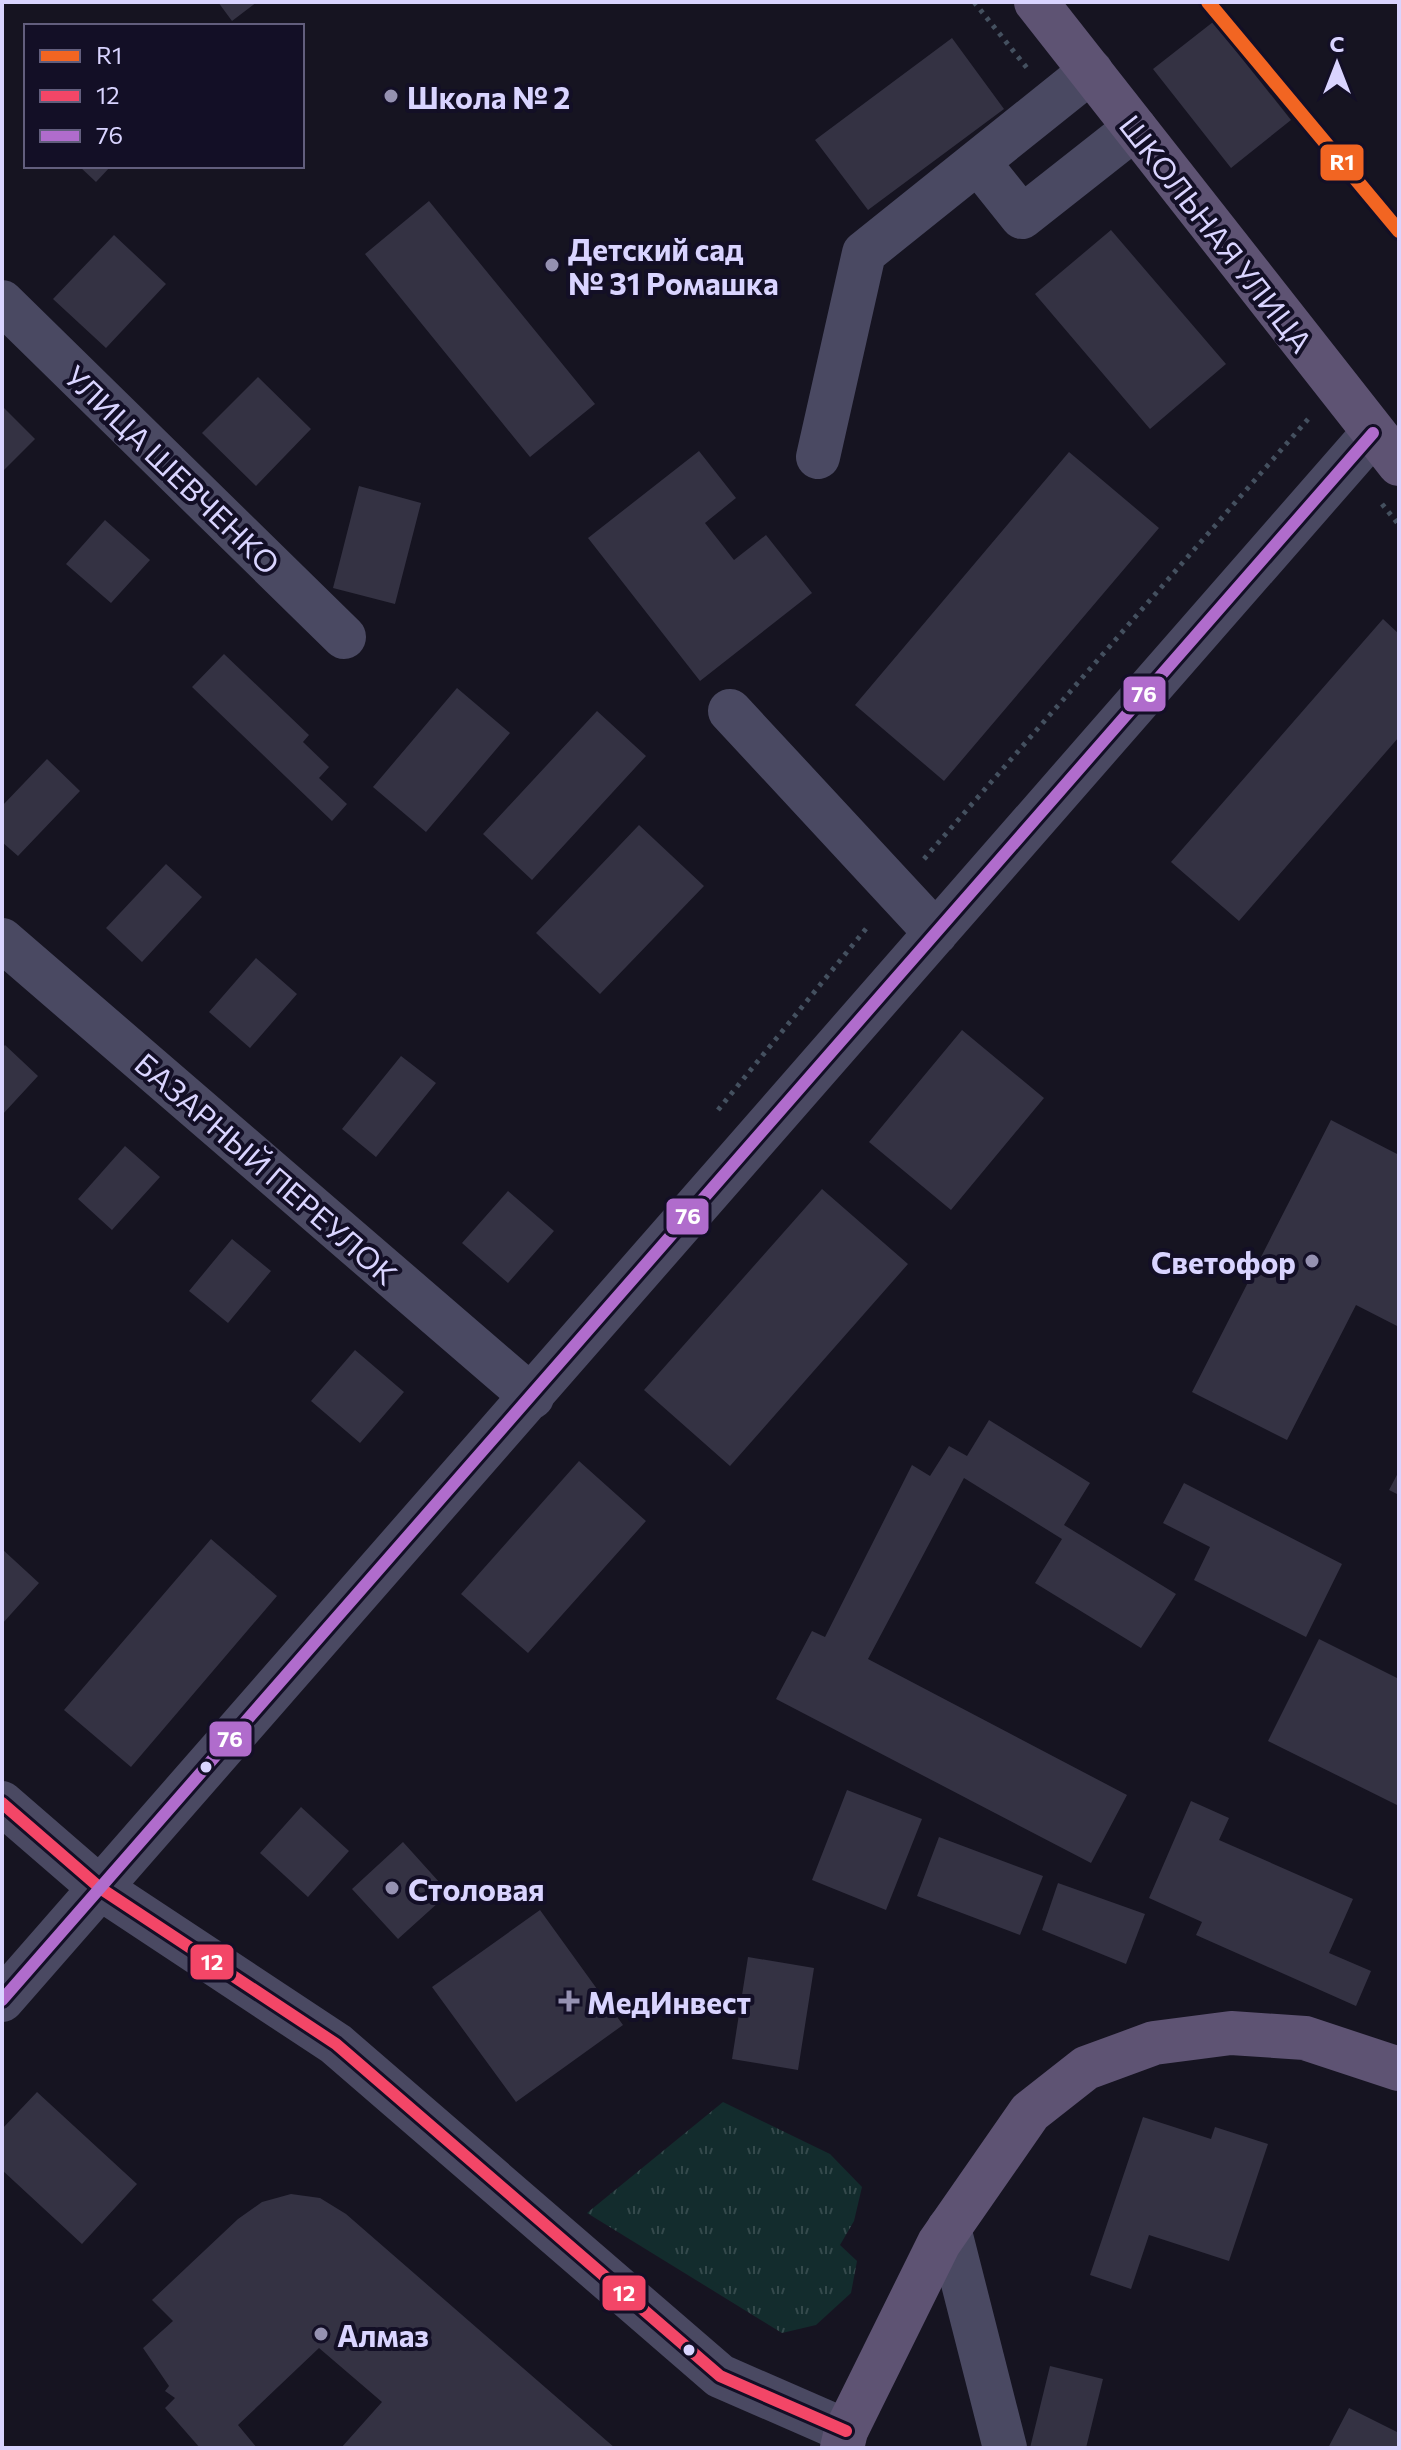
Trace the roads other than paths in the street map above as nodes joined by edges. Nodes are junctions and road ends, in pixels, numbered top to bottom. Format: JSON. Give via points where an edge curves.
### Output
{"nodes":[{"id":1,"x":1036,"y":2,"type":"edge"},
{"id":2,"x":1091,"y":71,"type":"junction"},
{"id":3,"x":1135,"y":128,"type":"junction"},
{"id":4,"x":978,"y":162,"type":"junction"},
{"id":5,"x":2,"y":302,"type":"edge"},
{"id":6,"x":1386,"y":449,"type":"edge"},
{"id":7,"x":818,"y":457,"type":"dead end"},
{"id":8,"x":344,"y":637,"type":"dead end"},
{"id":9,"x":730,"y":711,"type":"dead end"},
{"id":10,"x":936,"y":933,"type":"junction"},
{"id":11,"x":2,"y":940,"type":"edge"},
{"id":12,"x":532,"y":1397,"type":"junction"},
{"id":13,"x":2,"y":1803,"type":"edge"},
{"id":14,"x":100,"y":1888,"type":"junction"},
{"id":15,"x":2,"y":2000,"type":"edge"},
{"id":16,"x":1399,"y":2069,"type":"edge"},
{"id":17,"x":949,"y":2228,"type":"junction"},
{"id":18,"x":844,"y":2440,"type":"edge"},
{"id":19,"x":1005,"y":2448,"type":"edge"}],
"edges":[{"from":1,"to":2,"type":"main road","name":"ШКОЛЬНАЯ УЛИЦА"},
{"from":2,"to":3,"type":"main road","name":"ШКОЛЬНАЯ УЛИЦА"},
{"from":2,"to":4,"type":"street"},
{"from":3,"to":4,"type":"street","via":[[1022,217]]},
{"from":3,"to":6,"type":"main road","name":"ШКОЛЬНАЯ УЛИЦА"},
{"from":4,"to":7,"type":"street","via":[[864,253]]},
{"from":5,"to":8,"type":"street","name":"УЛИЦА ШЕВЧЕНКО"},
{"from":6,"to":10,"type":"street"},
{"from":9,"to":10,"type":"street"},
{"from":10,"to":12,"type":"street"},
{"from":11,"to":12,"type":"street","name":"БАЗАРНЫЙ ПЕРЕУЛОК"},
{"from":12,"to":14,"type":"street"},
{"from":13,"to":14,"type":"street"},
{"from":14,"to":15,"type":"street"},
{"from":14,"to":18,"type":"street","via":[[336,2044],[720,2376]]},
{"from":16,"to":17,"type":"main road","via":[[1305,2038],[1231,2033],[1154,2043],[1086,2068],[1030,2112]]},
{"from":17,"to":18,"type":"main road"},
{"from":17,"to":19,"type":"street"}]}
